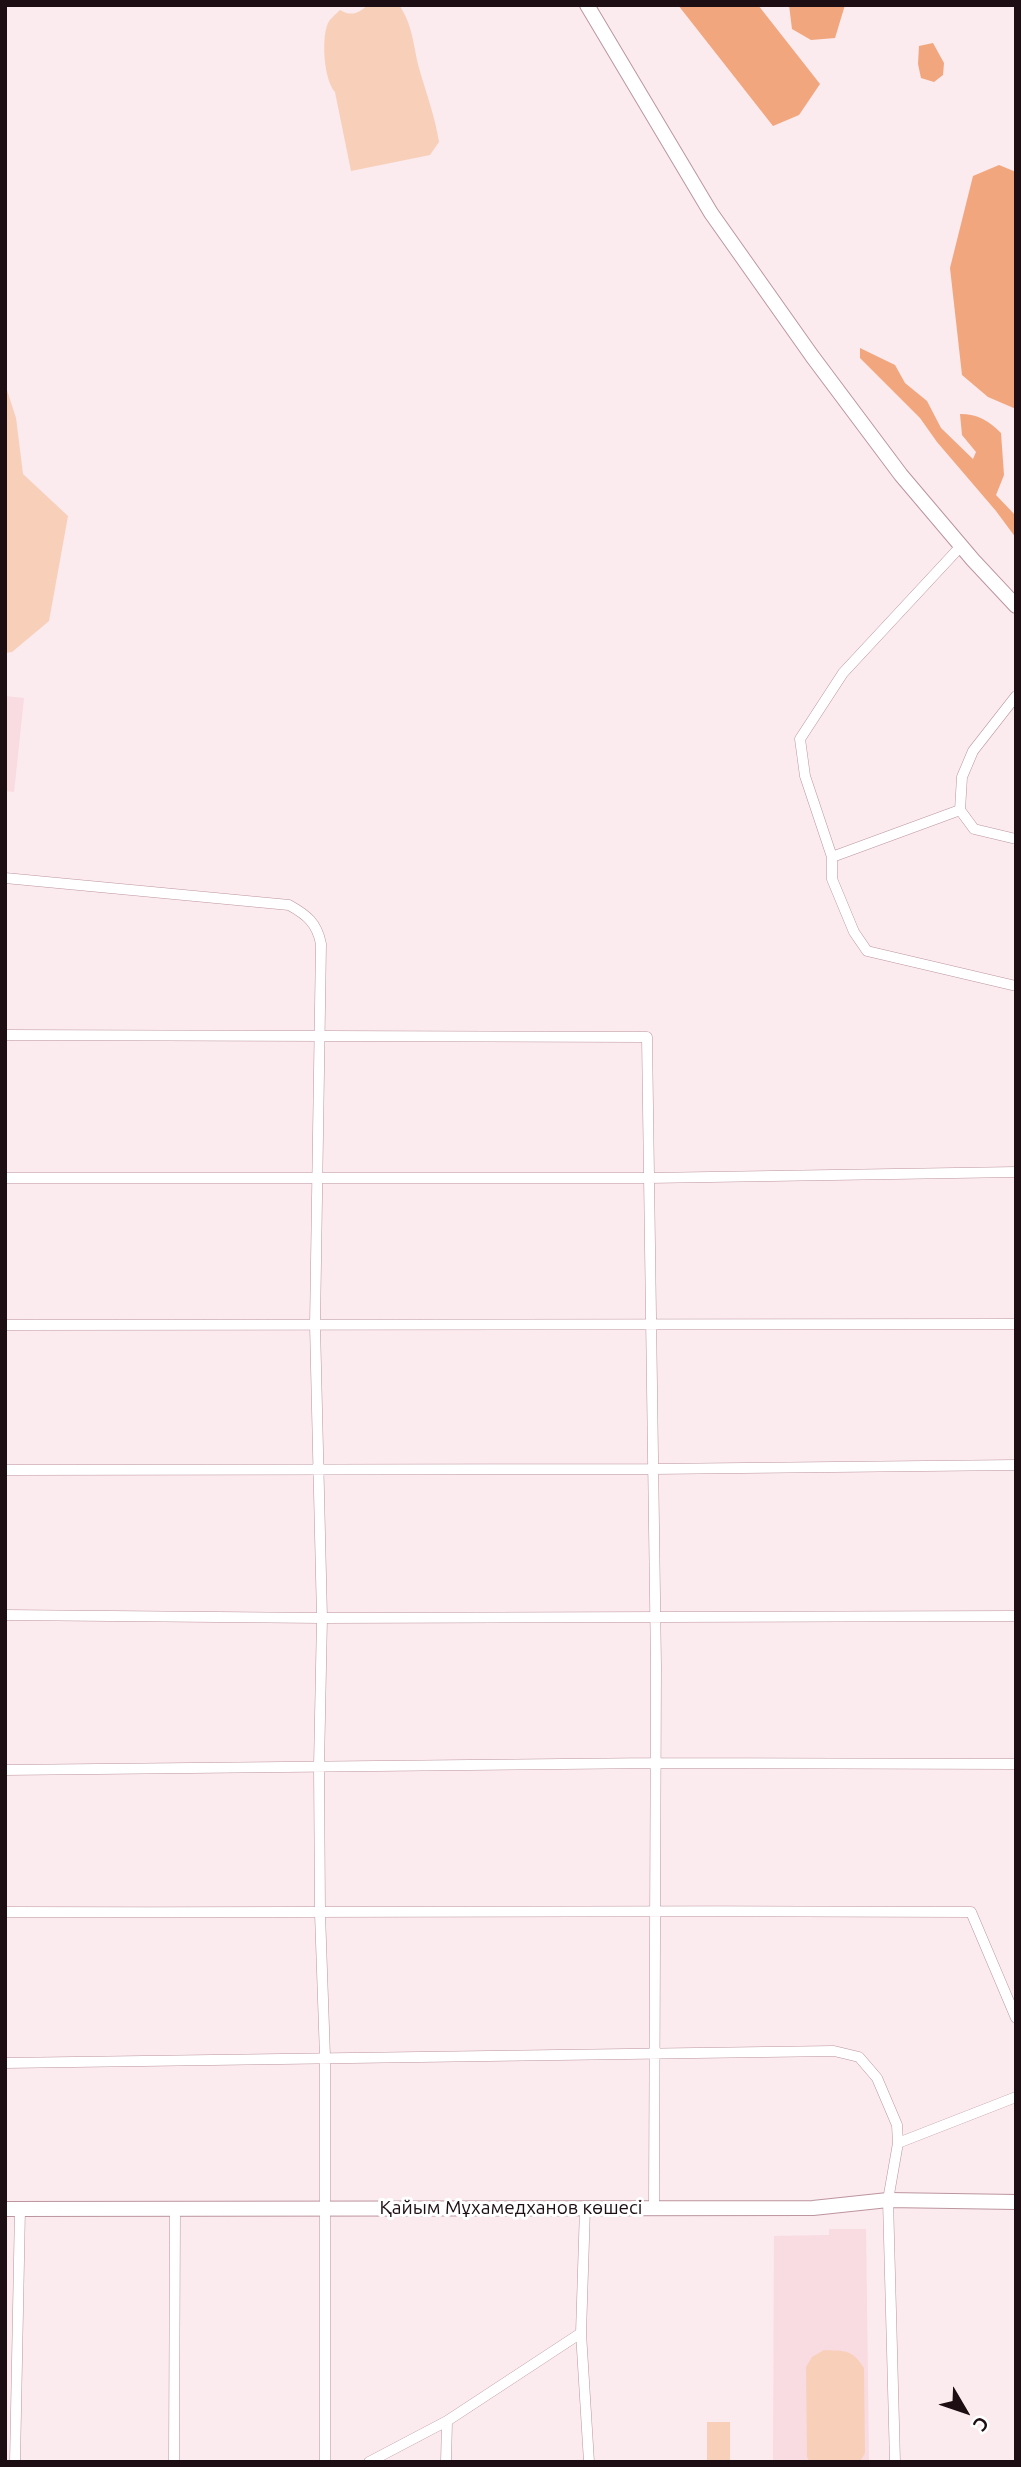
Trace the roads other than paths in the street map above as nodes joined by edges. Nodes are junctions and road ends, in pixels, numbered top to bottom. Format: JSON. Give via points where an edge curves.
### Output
{"nodes":[{"id":1,"x":587,"y":5,"type":"edge"},
{"id":2,"x":961,"y":546,"type":"junction"},
{"id":3,"x":1016,"y":606,"type":"edge"},
{"id":4,"x":1016,"y":696,"type":"edge"},
{"id":5,"x":960,"y":810,"type":"junction"},
{"id":6,"x":1016,"y":839,"type":"edge"},
{"id":7,"x":832,"y":857,"type":"junction"},
{"id":8,"x":5,"y":878,"type":"edge"},
{"id":9,"x":1016,"y":986,"type":"edge"},
{"id":10,"x":5,"y":1035,"type":"edge"},
{"id":11,"x":321,"y":1035,"type":"junction"},
{"id":12,"x":1016,"y":1172,"type":"edge"},
{"id":13,"x":5,"y":1178,"type":"edge"},
{"id":14,"x":649,"y":1178,"type":"junction"},
{"id":15,"x":318,"y":1179,"type":"junction"},
{"id":16,"x":651,"y":1324,"type":"junction"},
{"id":17,"x":1016,"y":1324,"type":"edge"},
{"id":18,"x":5,"y":1325,"type":"edge"},
{"id":19,"x":315,"y":1325,"type":"junction"},
{"id":20,"x":1016,"y":1465,"type":"edge"},
{"id":21,"x":653,"y":1469,"type":"junction"},
{"id":22,"x":5,"y":1470,"type":"edge"},
{"id":23,"x":318,"y":1471,"type":"junction"},
{"id":24,"x":5,"y":1615,"type":"edge"},
{"id":25,"x":1016,"y":1616,"type":"edge"},
{"id":26,"x":655,"y":1617,"type":"junction"},
{"id":27,"x":322,"y":1618,"type":"junction"},
{"id":28,"x":655,"y":1763,"type":"junction"},
{"id":29,"x":1016,"y":1764,"type":"edge"},
{"id":30,"x":319,"y":1766,"type":"junction"},
{"id":31,"x":5,"y":1770,"type":"edge"},
{"id":32,"x":655,"y":1910,"type":"junction"},
{"id":33,"x":5,"y":1912,"type":"edge"},
{"id":34,"x":320,"y":1913,"type":"junction"},
{"id":35,"x":1016,"y":2018,"type":"edge"},
{"id":36,"x":655,"y":2053,"type":"junction"},
{"id":37,"x":325,"y":2057,"type":"junction"},
{"id":38,"x":5,"y":2063,"type":"edge"},
{"id":39,"x":1016,"y":2097,"type":"edge"},
{"id":40,"x":898,"y":2143,"type":"junction"},
{"id":41,"x":888,"y":2200,"type":"junction"},
{"id":42,"x":1016,"y":2202,"type":"edge"},
{"id":43,"x":585,"y":2208,"type":"junction"},
{"id":44,"x":654,"y":2208,"type":"junction"},
{"id":45,"x":13,"y":2209,"type":"edge"},
{"id":46,"x":175,"y":2209,"type":"junction"},
{"id":47,"x":324,"y":2209,"type":"junction"},
{"id":48,"x":582,"y":2333,"type":"junction"},
{"id":49,"x":447,"y":2421,"type":"junction"},
{"id":50,"x":15,"y":2462,"type":"edge"},
{"id":51,"x":174,"y":2462,"type":"edge"},
{"id":52,"x":325,"y":2462,"type":"edge"},
{"id":53,"x":369,"y":2462,"type":"edge"},
{"id":54,"x":446,"y":2462,"type":"edge"},
{"id":55,"x":589,"y":2462,"type":"edge"},
{"id":56,"x":894,"y":2462,"type":"edge"}],
"edges":[{"from":1,"to":2,"type":"street","via":[[711,213],[868,432]]},
{"from":2,"to":3,"type":"street"},
{"from":2,"to":7,"type":"street","via":[[843,673],[800,739],[805,776]]},
{"from":4,"to":5,"type":"street","via":[[973,751],[962,777]]},
{"from":5,"to":6,"type":"street","via":[[974,829]]},
{"from":5,"to":7,"type":"street"},
{"from":7,"to":9,"type":"street","via":[[832,879],[867,951]]},
{"from":8,"to":11,"type":"street","via":[[289,905],[307,915],[318,931]]},
{"from":10,"to":11,"type":"street"},
{"from":11,"to":14,"type":"street","via":[[647,1037]]},
{"from":11,"to":15,"type":"street"},
{"from":12,"to":14,"type":"street"},
{"from":13,"to":15,"type":"street"},
{"from":14,"to":15,"type":"street"},
{"from":14,"to":16,"type":"street"},
{"from":15,"to":19,"type":"street"},
{"from":16,"to":17,"type":"street"},
{"from":16,"to":19,"type":"street"},
{"from":16,"to":21,"type":"street"},
{"from":18,"to":19,"type":"street"},
{"from":19,"to":23,"type":"street"},
{"from":20,"to":21,"type":"street"},
{"from":21,"to":23,"type":"street"},
{"from":21,"to":26,"type":"street"},
{"from":22,"to":23,"type":"street"},
{"from":23,"to":27,"type":"street"},
{"from":24,"to":27,"type":"street"},
{"from":25,"to":26,"type":"street"},
{"from":26,"to":27,"type":"street"},
{"from":26,"to":28,"type":"street"},
{"from":27,"to":30,"type":"street"},
{"from":28,"to":29,"type":"street"},
{"from":28,"to":30,"type":"street"},
{"from":28,"to":32,"type":"street"},
{"from":30,"to":31,"type":"street"},
{"from":30,"to":34,"type":"street"},
{"from":32,"to":34,"type":"street"},
{"from":32,"to":35,"type":"street","via":[[971,1912]]},
{"from":32,"to":36,"type":"street"},
{"from":33,"to":34,"type":"street"},
{"from":34,"to":37,"type":"street"},
{"from":36,"to":37,"type":"street"},
{"from":36,"to":40,"type":"street","via":[[835,2052],[859,2057],[877,2078],[897,2125]]},
{"from":36,"to":44,"type":"street"},
{"from":37,"to":38,"type":"street"},
{"from":37,"to":47,"type":"street"},
{"from":39,"to":40,"type":"street"},
{"from":40,"to":41,"type":"street"},
{"from":41,"to":42,"type":"street","name":"Қайым Мұхамедханов көшесі"},
{"from":41,"to":44,"type":"street","name":"Қайым Мұхамедханов көшесі","via":[[827,2208]]},
{"from":41,"to":56,"type":"street"},
{"from":43,"to":44,"type":"street","name":"Қайым Мұхамедханов көшесі"},
{"from":43,"to":47,"type":"street","name":"Қайым Мұхамедханов көшесі"},
{"from":43,"to":48,"type":"street"},
{"from":45,"to":46,"type":"street","name":"Қайым Мұхамедханов көшесі"},
{"from":45,"to":50,"type":"street"},
{"from":46,"to":47,"type":"street","name":"Қайым Мұхамедханов көшесі"},
{"from":46,"to":51,"type":"street"},
{"from":47,"to":52,"type":"street"},
{"from":48,"to":49,"type":"street"},
{"from":48,"to":55,"type":"street"},
{"from":49,"to":53,"type":"street"},
{"from":49,"to":54,"type":"street"}]}
